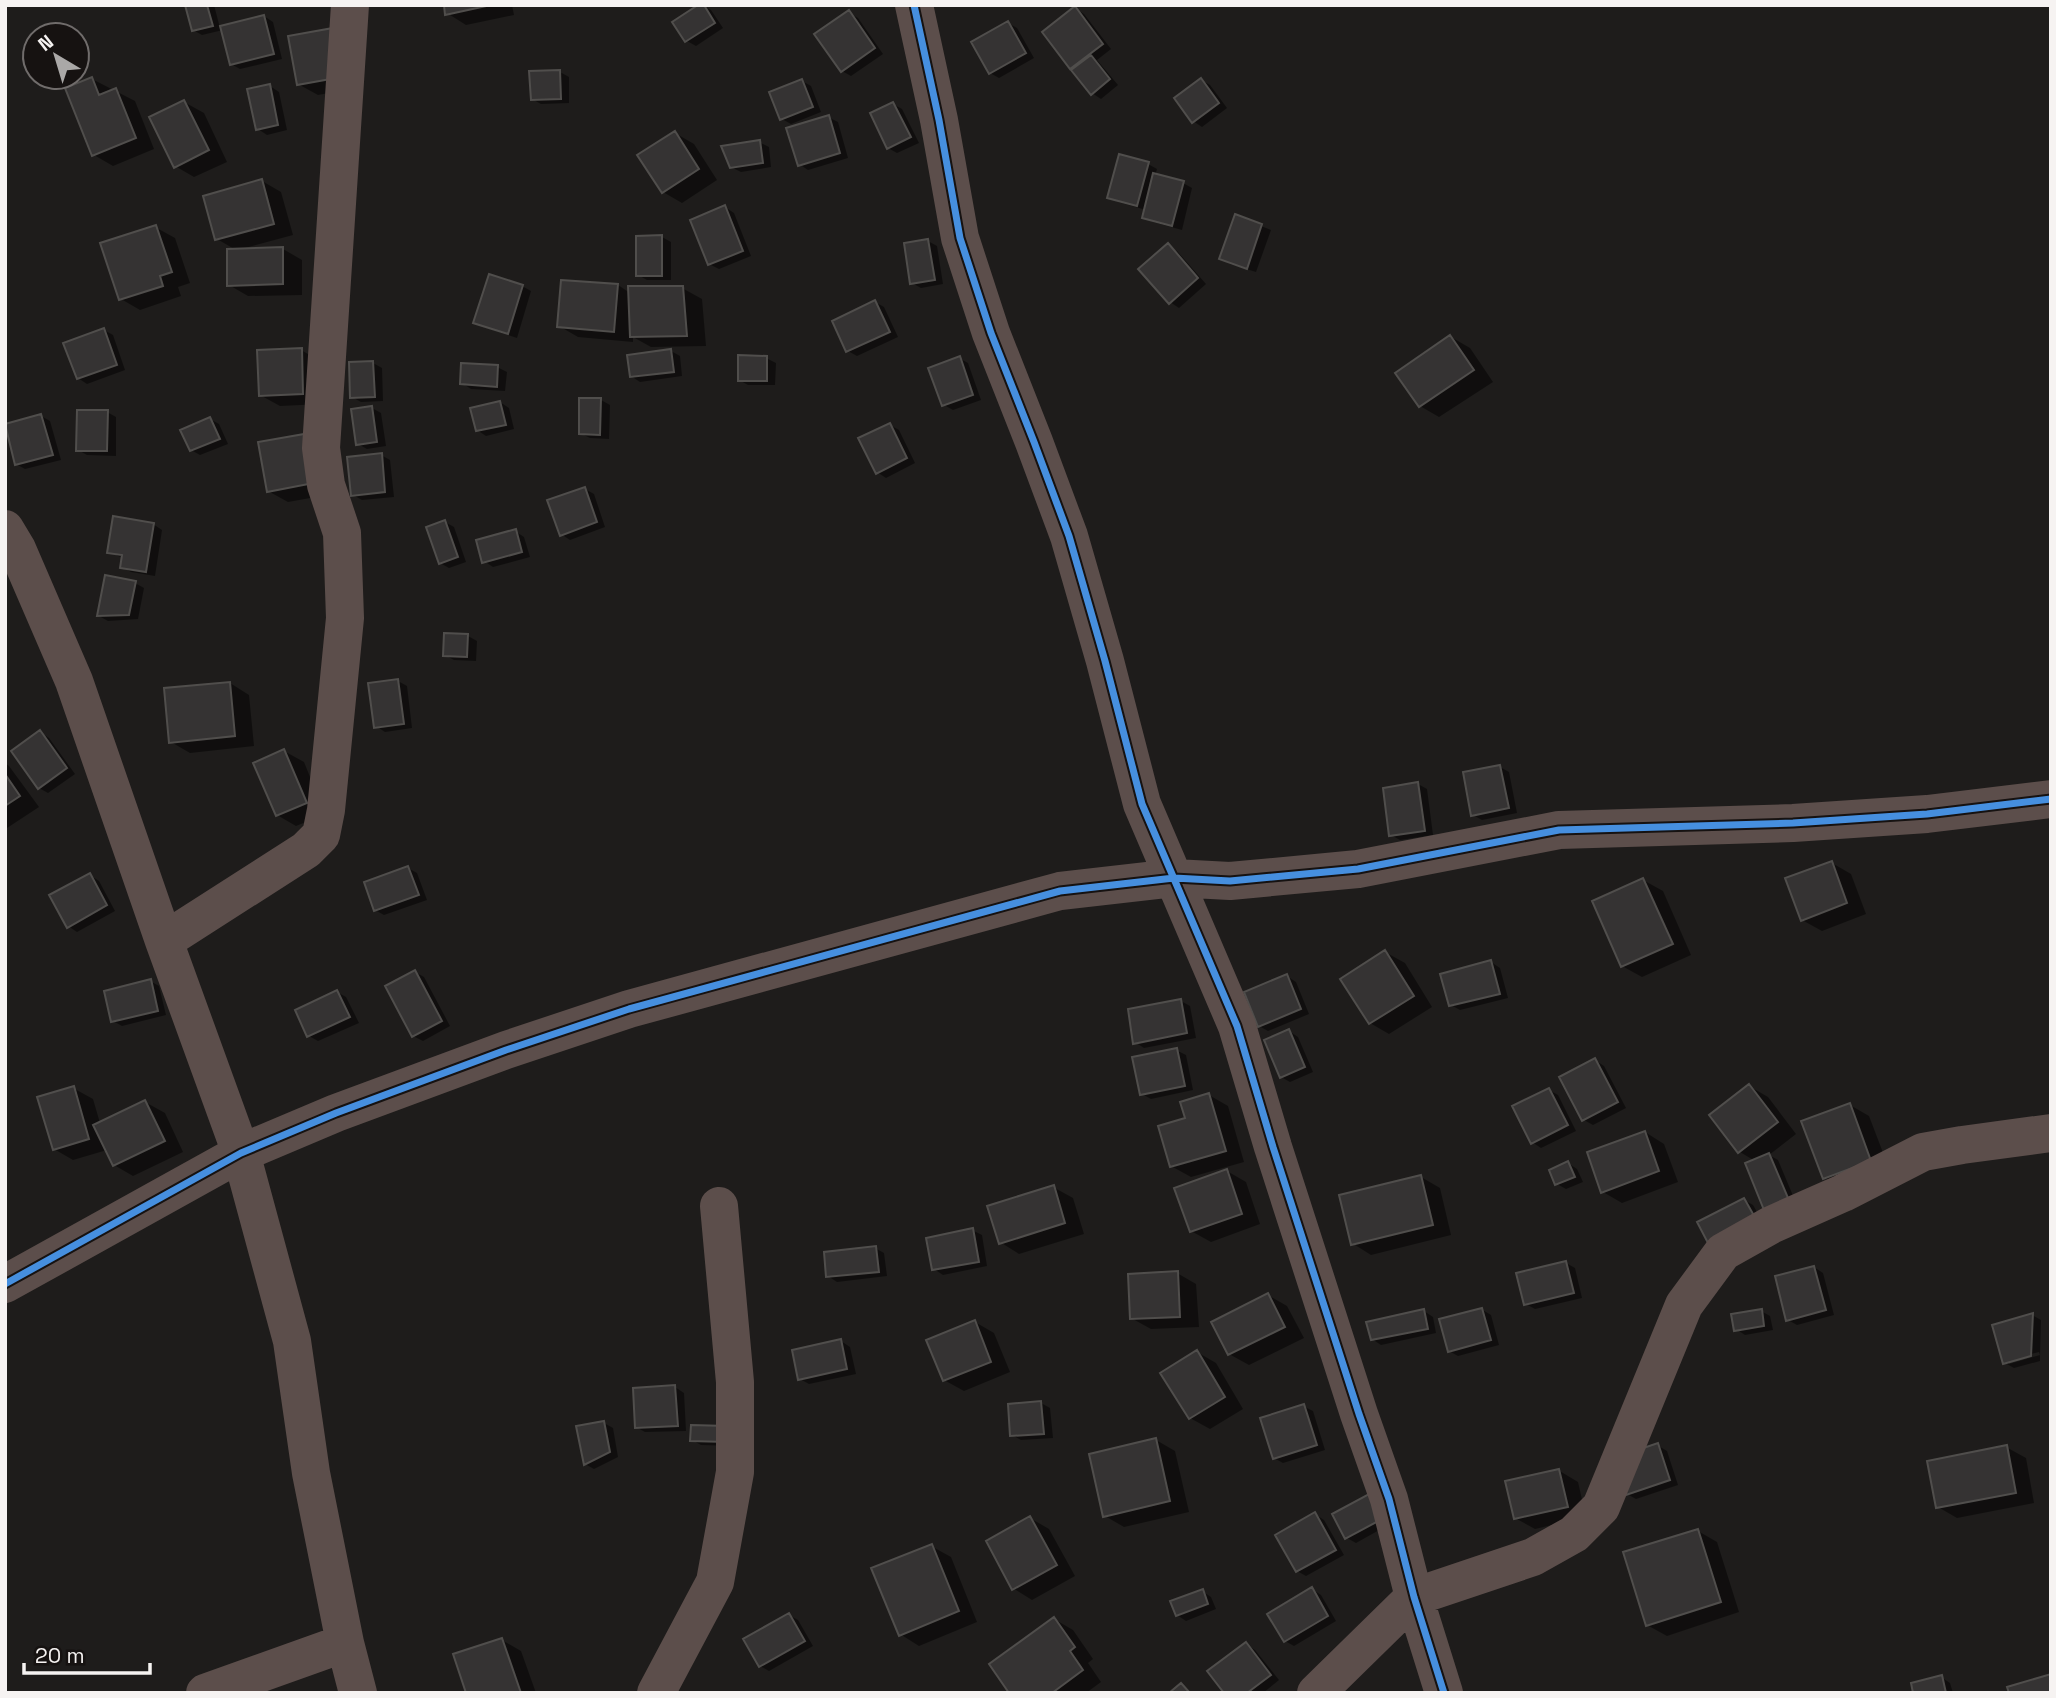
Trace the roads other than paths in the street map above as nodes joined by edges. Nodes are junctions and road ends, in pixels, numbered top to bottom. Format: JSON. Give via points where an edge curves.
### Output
{"nodes":[{"id":1,"x":350,"y":5,"type":"edge"},
{"id":2,"x":914,"y":5,"type":"edge"},
{"id":3,"x":5,"y":529,"type":"edge"},
{"id":4,"x":2051,"y":799,"type":"edge"},
{"id":5,"x":1174,"y":878,"type":"junction"},
{"id":6,"x":164,"y":941,"type":"junction"},
{"id":7,"x":2051,"y":1133,"type":"edge"},
{"id":8,"x":241,"y":1153,"type":"junction"},
{"id":9,"x":719,"y":1206,"type":"dead end"},
{"id":10,"x":5,"y":1284,"type":"edge"},
{"id":11,"x":1414,"y":1597,"type":"junction"},
{"id":12,"x":345,"y":1643,"type":"junction"},
{"id":13,"x":205,"y":1693,"type":"edge"},
{"id":14,"x":358,"y":1693,"type":"edge"},
{"id":15,"x":656,"y":1693,"type":"edge"},
{"id":16,"x":1316,"y":1693,"type":"edge"},
{"id":17,"x":1444,"y":1693,"type":"edge"}],
"edges":[{"from":1,"to":6,"type":"street","via":[[321,448],[326,485],[342,533],[345,618],[321,835],[306,850]]},
{"from":2,"to":5,"type":"street","via":[[960,238],[991,333],[1069,536],[1142,804]]},
{"from":3,"to":6,"type":"street","via":[[74,681]]},
{"from":4,"to":5,"type":"street","via":[[1793,823],[1559,830],[1358,869],[1230,881]]},
{"from":5,"to":8,"type":"street","via":[[1060,891],[629,1009],[506,1050]]},
{"from":5,"to":11,"type":"street","via":[[1237,1027],[1389,1499]]},
{"from":6,"to":8,"type":"street"},
{"from":7,"to":11,"type":"street","via":[[1923,1152],[1723,1252],[1684,1305],[1601,1507],[1574,1534],[1533,1556]]},
{"from":8,"to":10,"type":"street"},
{"from":8,"to":12,"type":"street","via":[[292,1341],[311,1473]]},
{"from":9,"to":15,"type":"street","via":[[735,1382],[735,1472],[715,1582]]},
{"from":11,"to":16,"type":"street"},
{"from":11,"to":17,"type":"street"},
{"from":12,"to":13,"type":"street"},
{"from":12,"to":14,"type":"street"}]}
